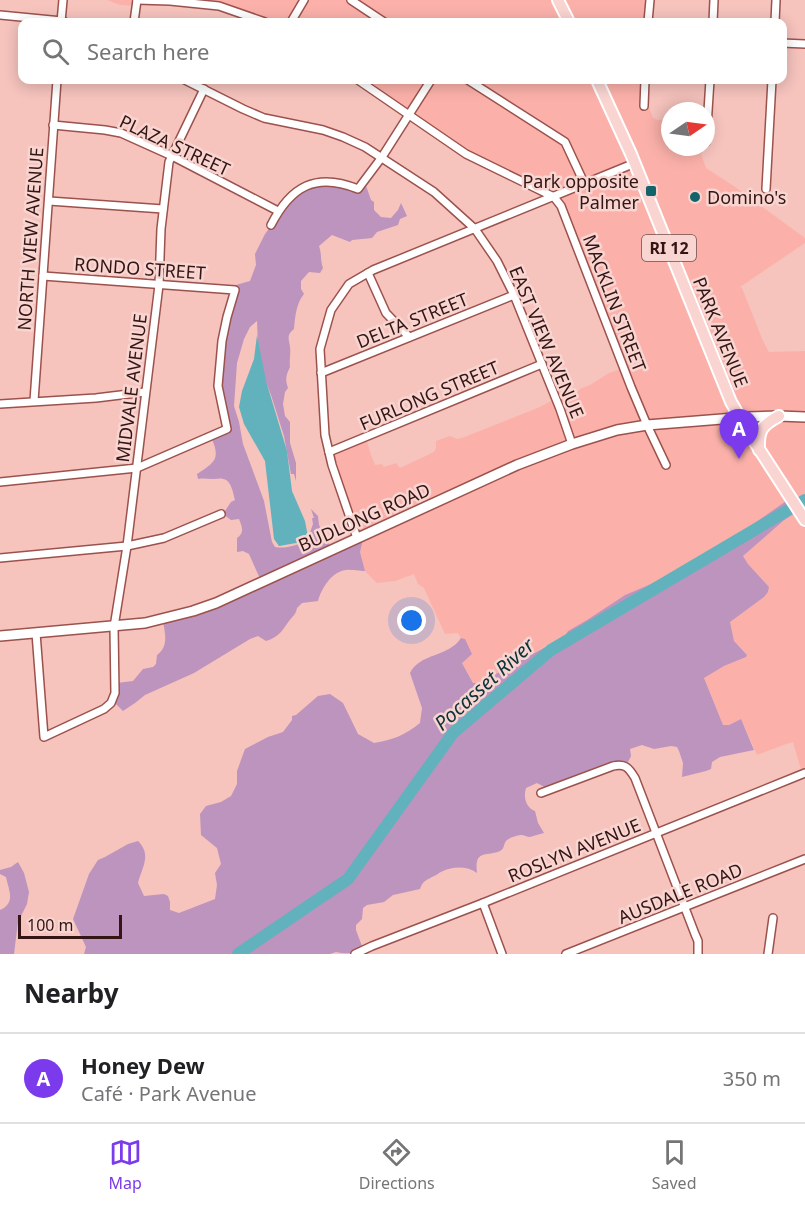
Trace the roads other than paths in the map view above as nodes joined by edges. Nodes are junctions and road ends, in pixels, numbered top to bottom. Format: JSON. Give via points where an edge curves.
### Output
{"nodes":[{"id":1,"x":63,"y":0,"type":"edge"},
{"id":2,"x":137,"y":0,"type":"edge"},
{"id":3,"x":304,"y":0,"type":"edge"},
{"id":4,"x":351,"y":0,"type":"edge"},
{"id":5,"x":558,"y":0,"type":"edge"},
{"id":6,"x":650,"y":0,"type":"edge"},
{"id":7,"x":714,"y":0,"type":"edge"},
{"id":8,"x":777,"y":0,"type":"edge"},
{"id":9,"x":219,"y":3,"type":"edge"},
{"id":10,"x":0,"y":15,"type":"edge"},
{"id":11,"x":27,"y":18,"type":"edge"},
{"id":12,"x":63,"y":18,"type":"edge"},
{"id":13,"x":135,"y":18,"type":"edge"},
{"id":14,"x":255,"y":18,"type":"edge"},
{"id":15,"x":293,"y":18,"type":"edge"},
{"id":16,"x":378,"y":18,"type":"edge"},
{"id":17,"x":567,"y":18,"type":"edge"},
{"id":18,"x":648,"y":18,"type":"edge"},
{"id":19,"x":714,"y":18,"type":"edge"},
{"id":20,"x":775,"y":18,"type":"edge"},
{"id":21,"x":787,"y":43,"type":"edge"},
{"id":22,"x":805,"y":44,"type":"edge"},
{"id":23,"x":57,"y":84,"type":"edge"},
{"id":24,"x":193,"y":84,"type":"edge"},
{"id":25,"x":364,"y":84,"type":"edge"},
{"id":26,"x":428,"y":84,"type":"edge"},
{"id":27,"x":474,"y":84,"type":"edge"},
{"id":28,"x":599,"y":84,"type":"edge"},
{"id":29,"x":645,"y":84,"type":"edge"},
{"id":30,"x":710,"y":84,"type":"edge"},
{"id":31,"x":772,"y":84,"type":"edge"},
{"id":32,"x":204,"y":89,"type":"junction"},
{"id":33,"x":709,"y":102,"type":"edge"},
{"id":34,"x":644,"y":106,"type":"dead end"},
{"id":35,"x":409,"y":114,"type":"junction"},
{"id":36,"x":53,"y":125,"type":"junction"},
{"id":37,"x":172,"y":156,"type":"junction"},
{"id":38,"x":382,"y":157,"type":"junction"},
{"id":39,"x":635,"y":163,"type":"junction"},
{"id":40,"x":585,"y":185,"type":"junction"},
{"id":41,"x":766,"y":189,"type":"dead end"},
{"id":42,"x":554,"y":197,"type":"junction"},
{"id":43,"x":49,"y":201,"type":"junction"},
{"id":44,"x":163,"y":209,"type":"junction"},
{"id":45,"x":278,"y":211,"type":"junction"},
{"id":46,"x":271,"y":225,"type":"dead end"},
{"id":47,"x":475,"y":229,"type":"junction"},
{"id":48,"x":368,"y":273,"type":"junction"},
{"id":49,"x":43,"y":276,"type":"junction"},
{"id":50,"x":159,"y":285,"type":"junction"},
{"id":51,"x":514,"y":295,"type":"junction"},
{"id":52,"x":409,"y":337,"type":"junction"},
{"id":53,"x":542,"y":364,"type":"junction"},
{"id":54,"x":321,"y":373,"type":"junction"},
{"id":55,"x":145,"y":392,"type":"junction"},
{"id":56,"x":34,"y":401,"type":"junction"},
{"id":57,"x":0,"y":404,"type":"edge"},
{"id":58,"x":779,"y":416,"type":"junction"},
{"id":59,"x":739,"y":417,"type":"junction"},
{"id":60,"x":805,"y":417,"type":"edge"},
{"id":61,"x":647,"y":425,"type":"junction"},
{"id":62,"x":572,"y":444,"type":"junction"},
{"id":63,"x":759,"y":450,"type":"junction"},
{"id":64,"x":329,"y":453,"type":"junction"},
{"id":65,"x":666,"y":465,"type":"dead end"},
{"id":66,"x":137,"y":468,"type":"junction"},
{"id":67,"x":0,"y":482,"type":"edge"},
{"id":68,"x":221,"y":514,"type":"dead end"},
{"id":69,"x":805,"y":520,"type":"edge"},
{"id":70,"x":357,"y":538,"type":"junction"},
{"id":71,"x":127,"y":546,"type":"junction"},
{"id":72,"x":0,"y":558,"type":"edge"},
{"id":73,"x":114,"y":627,"type":"junction"},
{"id":74,"x":36,"y":633,"type":"junction"},
{"id":75,"x":0,"y":636,"type":"edge"},
{"id":76,"x":805,"y":773,"type":"edge"},
{"id":77,"x":541,"y":793,"type":"dead end"},
{"id":78,"x":656,"y":833,"type":"junction"},
{"id":79,"x":805,"y":859,"type":"edge"},
{"id":80,"x":483,"y":903,"type":"junction"},
{"id":81,"x":684,"y":907,"type":"junction"},
{"id":82,"x":773,"y":918,"type":"dead end"},
{"id":83,"x":355,"y":954,"type":"edge"},
{"id":84,"x":502,"y":954,"type":"edge"},
{"id":85,"x":566,"y":954,"type":"edge"},
{"id":86,"x":698,"y":954,"type":"edge"},
{"id":87,"x":768,"y":954,"type":"edge"}],
"edges":[{"from":1,"to":12,"type":"street"},
{"from":2,"to":9,"type":"street"},
{"from":2,"to":13,"type":"street"},
{"from":3,"to":15,"type":"street"},
{"from":4,"to":16,"type":"street"},
{"from":5,"to":17,"type":"main road"},
{"from":6,"to":18,"type":"street"},
{"from":7,"to":19,"type":"street"},
{"from":8,"to":20,"type":"street"},
{"from":9,"to":14,"type":"street"},
{"from":10,"to":11,"type":"street"},
{"from":21,"to":22,"type":"street"},
{"from":23,"to":36,"type":"street","name":"NORTH VIEW AVENUE"},
{"from":24,"to":32,"type":"street","name":"EAST VIEW AVENUE"},
{"from":25,"to":35,"type":"street"},
{"from":26,"to":35,"type":"street"},
{"from":27,"to":40,"type":"street","via":[[565,142]]},
{"from":28,"to":39,"type":"main road","name":"PARK AVENUE","number":"RI 12"},
{"from":29,"to":34,"type":"street"},
{"from":30,"to":33,"type":"street"},
{"from":31,"to":41,"type":"street"},
{"from":32,"to":37,"type":"street","name":"MIDVALE AVENUE"},
{"from":32,"to":38,"type":"street","name":"EAST VIEW AVENUE","via":[[264,118],[333,133]]},
{"from":35,"to":38,"type":"street"},
{"from":35,"to":42,"type":"street","via":[[466,154]]},
{"from":36,"to":37,"type":"street","name":"PLAZA STREET","via":[[121,134]]},
{"from":36,"to":43,"type":"street","name":"NORTH VIEW AVENUE"},
{"from":37,"to":44,"type":"street","name":"MIDVALE AVENUE"},
{"from":37,"to":45,"type":"street","name":"PLAZA STREET"},
{"from":38,"to":45,"type":"street","via":[[358,189],[344,183],[313,183],[297,190]]},
{"from":38,"to":47,"type":"street","name":"EAST VIEW AVENUE","via":[[434,192]]},
{"from":39,"to":40,"type":"street"},
{"from":39,"to":59,"type":"main road","name":"PARK AVENUE","number":"RI 12"},
{"from":40,"to":42,"type":"street"},
{"from":42,"to":47,"type":"street"},
{"from":42,"to":61,"type":"street","name":"MACKLIN STREET","via":[[561,206]]},
{"from":43,"to":44,"type":"street"},
{"from":43,"to":49,"type":"street","name":"NORTH VIEW AVENUE"},
{"from":44,"to":50,"type":"street","name":"MIDVALE AVENUE"},
{"from":45,"to":46,"type":"street"},
{"from":47,"to":48,"type":"street"},
{"from":47,"to":51,"type":"street","name":"EAST VIEW AVENUE"},
{"from":48,"to":52,"type":"street","via":[[386,313]]},
{"from":48,"to":54,"type":"street","via":[[349,285],[331,310],[320,349]]},
{"from":49,"to":50,"type":"street","name":"RONDO STREET"},
{"from":49,"to":56,"type":"street","name":"NORTH VIEW AVENUE"},
{"from":50,"to":55,"type":"street","name":"MIDVALE AVENUE"},
{"from":50,"to":66,"type":"street","name":"RONDO STREET","via":[[235,290],[222,341],[218,386],[227,429]]},
{"from":51,"to":52,"type":"street","name":"DELTA STREET"},
{"from":51,"to":53,"type":"street","name":"EAST VIEW AVENUE"},
{"from":52,"to":54,"type":"street","name":"DELTA STREET"},
{"from":53,"to":62,"type":"street","name":"EAST VIEW AVENUE"},
{"from":53,"to":64,"type":"street","name":"FURLONG STREET"},
{"from":54,"to":64,"type":"street"},
{"from":55,"to":56,"type":"street"},
{"from":55,"to":66,"type":"street","name":"MIDVALE AVENUE"},
{"from":56,"to":57,"type":"street"},
{"from":58,"to":59,"type":"main road","name":"BUDLONG ROAD"},
{"from":58,"to":60,"type":"main road","name":"BUDLONG ROAD"},
{"from":58,"to":63,"type":"main road","via":[[762,428]]},
{"from":59,"to":61,"type":"main road","name":"BUDLONG ROAD"},
{"from":59,"to":63,"type":"main road","name":"PARK AVENUE","number":"RI 12"},
{"from":61,"to":62,"type":"main road","name":"BUDLONG ROAD"},
{"from":61,"to":65,"type":"street","name":"MACKLIN STREET"},
{"from":62,"to":70,"type":"main road","name":"BUDLONG ROAD"},
{"from":63,"to":69,"type":"main road","name":"PARK AVENUE","number":"RI 12"},
{"from":64,"to":70,"type":"street"},
{"from":66,"to":67,"type":"street"},
{"from":66,"to":71,"type":"street","name":"MIDVALE AVENUE"},
{"from":68,"to":71,"type":"street","via":[[164,538]]},
{"from":70,"to":73,"type":"main road","name":"BUDLONG ROAD","via":[[205,607],[157,621]]},
{"from":71,"to":72,"type":"street"},
{"from":71,"to":73,"type":"street","name":"MIDVALE AVENUE"},
{"from":73,"to":74,"type":"main road","name":"BUDLONG ROAD"},
{"from":73,"to":74,"type":"street","name":"MIDVALE AVENUE","via":[[116,685],[111,703],[44,737]]},
{"from":74,"to":75,"type":"main road","name":"BUDLONG ROAD"},
{"from":76,"to":78,"type":"street","name":"ROSLYN AVENUE"},
{"from":77,"to":78,"type":"street","via":[[622,765],[635,778]]},
{"from":78,"to":80,"type":"street","name":"ROSLYN AVENUE"},
{"from":78,"to":81,"type":"street"},
{"from":79,"to":81,"type":"street","name":"AUSDALE ROAD"},
{"from":80,"to":83,"type":"street","name":"ROSLYN AVENUE"},
{"from":80,"to":84,"type":"street"},
{"from":81,"to":85,"type":"street","name":"AUSDALE ROAD"},
{"from":81,"to":86,"type":"street","via":[[698,941]]},
{"from":82,"to":87,"type":"street"}]}
